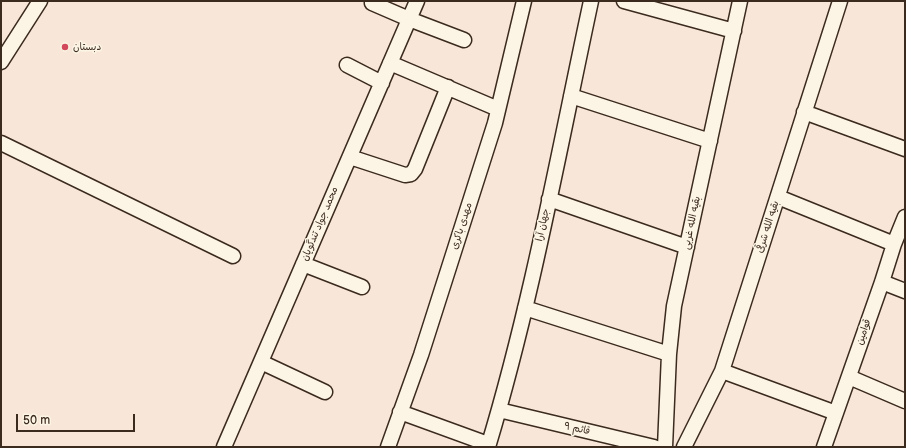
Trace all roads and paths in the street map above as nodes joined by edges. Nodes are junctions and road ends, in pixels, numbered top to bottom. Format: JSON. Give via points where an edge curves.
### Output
{"nodes":[{"id":1,"x":40,"y":1,"type":"edge"},
{"id":2,"x":417,"y":1,"type":"edge"},
{"id":3,"x":524,"y":1,"type":"edge"},
{"id":4,"x":591,"y":1,"type":"edge"},
{"id":5,"x":624,"y":1,"type":"edge"},
{"id":6,"x":740,"y":1,"type":"edge"},
{"id":7,"x":840,"y":1,"type":"edge"},
{"id":8,"x":372,"y":3,"type":"dead end"},
{"id":9,"x":409,"y":19,"type":"junction"},
{"id":10,"x":734,"y":31,"type":"junction"},
{"id":11,"x":464,"y":40,"type":"dead end"},
{"id":12,"x":1,"y":62,"type":"edge"},
{"id":13,"x":390,"y":63,"type":"junction"},
{"id":14,"x":347,"y":65,"type":"dead end"},
{"id":15,"x":382,"y":83,"type":"junction"},
{"id":16,"x":448,"y":87,"type":"junction"},
{"id":17,"x":571,"y":96,"type":"junction"},
{"id":18,"x":498,"y":109,"type":"junction"},
{"id":19,"x":804,"y":112,"type":"junction"},
{"id":20,"x":710,"y":141,"type":"junction"},
{"id":21,"x":1,"y":143,"type":"edge"},
{"id":22,"x":905,"y":150,"type":"edge"},
{"id":23,"x":350,"y":156,"type":"junction"},
{"id":24,"x":778,"y":196,"type":"junction"},
{"id":25,"x":549,"y":199,"type":"junction"},
{"id":26,"x":905,"y":217,"type":"edge"},
{"id":27,"x":894,"y":244,"type":"junction"},
{"id":28,"x":687,"y":247,"type":"junction"},
{"id":29,"x":233,"y":256,"type":"dead end"},
{"id":30,"x":303,"y":264,"type":"junction"},
{"id":31,"x":882,"y":282,"type":"junction"},
{"id":32,"x":362,"y":287,"type":"dead end"},
{"id":33,"x":905,"y":291,"type":"edge"},
{"id":34,"x":525,"y":308,"type":"junction"},
{"id":35,"x":669,"y":354,"type":"junction"},
{"id":36,"x":261,"y":362,"type":"junction"},
{"id":37,"x":722,"y":371,"type":"junction"},
{"id":38,"x":848,"y":377,"type":"junction"},
{"id":39,"x":325,"y":392,"type":"dead end"},
{"id":40,"x":905,"y":401,"type":"edge"},
{"id":41,"x":499,"y":410,"type":"junction"},
{"id":42,"x":400,"y":412,"type":"junction"},
{"id":43,"x":836,"y":413,"type":"junction"},
{"id":44,"x":488,"y":446,"type":"edge"},
{"id":45,"x":224,"y":447,"type":"edge"},
{"id":46,"x":388,"y":447,"type":"edge"},
{"id":47,"x":654,"y":447,"type":"edge"},
{"id":48,"x":665,"y":447,"type":"edge"},
{"id":49,"x":684,"y":447,"type":"edge"},
{"id":50,"x":824,"y":447,"type":"edge"}],
"edges":[{"from":1,"to":12,"type":"street"},
{"from":2,"to":9,"type":"street","name":"محمد جواد تندگویان"},
{"from":3,"to":18,"type":"street","name":"مهدی باکری"},
{"from":4,"to":17,"type":"street","name":"جهان آرا"},
{"from":5,"to":10,"type":"street"},
{"from":6,"to":10,"type":"street","name":"بقیه الله غربی"},
{"from":7,"to":19,"type":"street","name":"بقیه الله شرقی"},
{"from":8,"to":9,"type":"street"},
{"from":9,"to":11,"type":"street"},
{"from":9,"to":13,"type":"street","name":"محمد جواد تندگویان"},
{"from":10,"to":20,"type":"street","name":"بقیه الله غربی"},
{"from":13,"to":15,"type":"street","name":"محمد جواد تندگویان"},
{"from":13,"to":16,"type":"street"},
{"from":14,"to":15,"type":"street"},
{"from":15,"to":23,"type":"street","name":"محمد جواد تندگویان"},
{"from":16,"to":18,"type":"street"},
{"from":16,"to":23,"type":"street","via":[[411,174],[405,176]]},
{"from":17,"to":20,"type":"street"},
{"from":17,"to":25,"type":"street","name":"جهان آرا"},
{"from":18,"to":42,"type":"street","name":"مهدی باکری","via":[[422,355]]},
{"from":19,"to":22,"type":"street"},
{"from":19,"to":24,"type":"street","name":"بقیه الله شرقی"},
{"from":20,"to":28,"type":"street","name":"بقیه الله غربی"},
{"from":21,"to":29,"type":"street"},
{"from":23,"to":30,"type":"street","name":"محمد جواد تندگویان"},
{"from":24,"to":27,"type":"street"},
{"from":24,"to":37,"type":"street","name":"بقیه الله شرقی"},
{"from":25,"to":28,"type":"street"},
{"from":25,"to":34,"type":"street","name":"جهان آرا"},
{"from":26,"to":27,"type":"street","name":"قوامین"},
{"from":27,"to":31,"type":"street","name":"قوامین"},
{"from":28,"to":35,"type":"street","name":"بقیه الله غربی","via":[[674,306]]},
{"from":30,"to":32,"type":"street"},
{"from":30,"to":36,"type":"street","name":"محمد جواد تندگویان"},
{"from":31,"to":33,"type":"street"},
{"from":31,"to":38,"type":"street","name":"قوامین"},
{"from":34,"to":35,"type":"street"},
{"from":34,"to":41,"type":"street","name":"جهان آرا"},
{"from":35,"to":48,"type":"street","name":"بقیه الله غربی"},
{"from":36,"to":39,"type":"street"},
{"from":36,"to":45,"type":"street","name":"محمد جواد تندگویان"},
{"from":37,"to":43,"type":"street"},
{"from":37,"to":49,"type":"street","name":"بقیه الله شرقی"},
{"from":38,"to":40,"type":"street"},
{"from":38,"to":43,"type":"street","name":"قوامین"},
{"from":41,"to":44,"type":"street","name":"جهان آرا"},
{"from":41,"to":47,"type":"street","name":"قائم ۹"},
{"from":42,"to":44,"type":"street"},
{"from":42,"to":46,"type":"street","name":"مهدی باکری"},
{"from":43,"to":50,"type":"street","name":"قوامین"}]}
